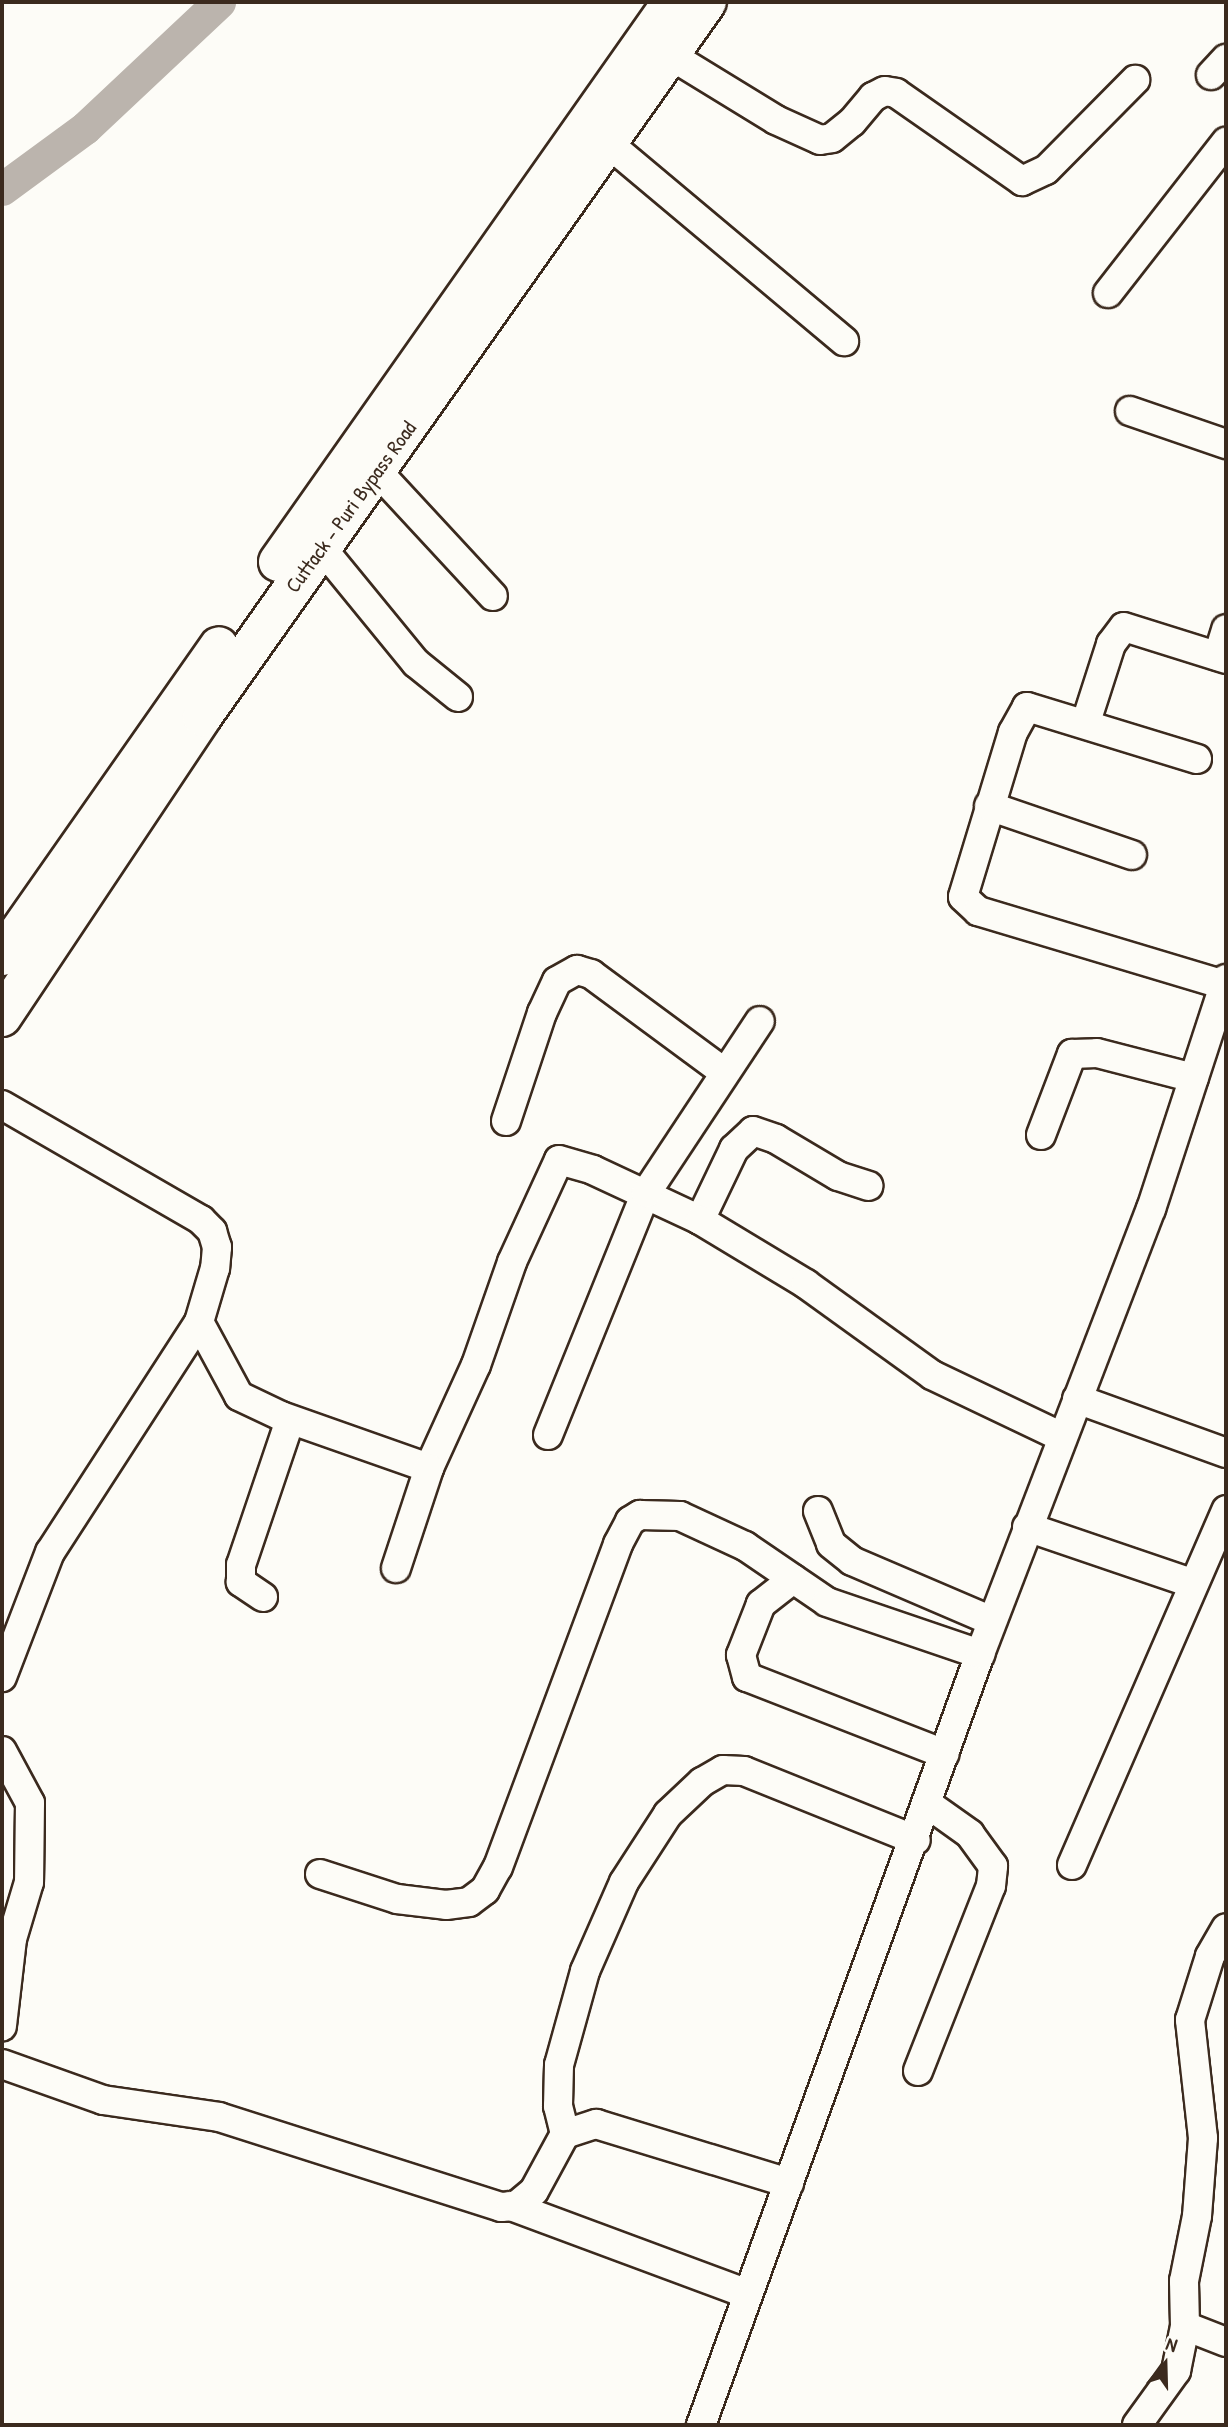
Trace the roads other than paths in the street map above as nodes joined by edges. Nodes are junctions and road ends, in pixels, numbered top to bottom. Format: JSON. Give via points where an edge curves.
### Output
{"nodes":[{"id":1,"x":672,"y":2,"type":"edge"},
{"id":2,"x":707,"y":2,"type":"edge"},
{"id":3,"x":670,"y":55,"type":"junction"},
{"id":4,"x":1135,"y":80,"type":"dead end"},
{"id":5,"x":1226,"y":142,"type":"edge"},
{"id":6,"x":609,"y":144,"type":"junction"},
{"id":7,"x":1108,"y":293,"type":"dead end"},
{"id":8,"x":844,"y":341,"type":"dead end"},
{"id":9,"x":1130,"y":411,"type":"dead end"},
{"id":10,"x":1226,"y":444,"type":"edge"},
{"id":11,"x":378,"y":472,"type":"junction"},
{"id":12,"x":321,"y":547,"type":"junction"},
{"id":13,"x":493,"y":596,"type":"dead end"},
{"id":14,"x":1226,"y":629,"type":"edge"},
{"id":15,"x":1222,"y":657,"type":"edge"},
{"id":16,"x":458,"y":697,"type":"dead end"},
{"id":17,"x":1086,"y":722,"type":"junction"},
{"id":18,"x":1197,"y":759,"type":"dead end"},
{"id":19,"x":989,"y":806,"type":"junction"},
{"id":20,"x":1132,"y":855,"type":"dead end"},
{"id":21,"x":2,"y":957,"type":"edge"},
{"id":22,"x":1225,"y":982,"type":"edge"},
{"id":23,"x":2,"y":1017,"type":"edge"},
{"id":24,"x":760,"y":1021,"type":"dead end"},
{"id":25,"x":724,"y":1072,"type":"junction"},
{"id":26,"x":1194,"y":1078,"type":"junction"},
{"id":27,"x":2,"y":1105,"type":"edge"},
{"id":28,"x":506,"y":1121,"type":"dead end"},
{"id":29,"x":1041,"y":1135,"type":"dead end"},
{"id":30,"x":868,"y":1186,"type":"dead end"},
{"id":31,"x":646,"y":1192,"type":"junction"},
{"id":32,"x":700,"y":1220,"type":"junction"},
{"id":33,"x":199,"y":1322,"type":"junction"},
{"id":34,"x":1077,"y":1399,"type":"junction"},
{"id":35,"x":290,"y":1420,"type":"junction"},
{"id":36,"x":548,"y":1435,"type":"dead end"},
{"id":37,"x":1062,"y":1437,"type":"junction"},
{"id":38,"x":1226,"y":1453,"type":"edge"},
{"id":39,"x":429,"y":1468,"type":"junction"},
{"id":40,"x":1226,"y":1510,"type":"edge"},
{"id":41,"x":818,"y":1511,"type":"dead end"},
{"id":42,"x":1027,"y":1527,"type":"junction"},
{"id":43,"x":396,"y":1568,"type":"dead end"},
{"id":44,"x":793,"y":1579,"type":"junction"},
{"id":45,"x":1194,"y":1584,"type":"junction"},
{"id":46,"x":263,"y":1597,"type":"dead end"},
{"id":47,"x":992,"y":1621,"type":"junction"},
{"id":48,"x":980,"y":1654,"type":"junction"},
{"id":49,"x":2,"y":1677,"type":"edge"},
{"id":50,"x":2,"y":1751,"type":"edge"},
{"id":51,"x":944,"y":1754,"type":"junction"},
{"id":52,"x":928,"y":1804,"type":"junction"},
{"id":53,"x":916,"y":1840,"type":"junction"},
{"id":54,"x":1072,"y":1865,"type":"dead end"},
{"id":55,"x":320,"y":1874,"type":"dead end"},
{"id":56,"x":1226,"y":1928,"type":"edge"},
{"id":57,"x":2,"y":2026,"type":"edge"},
{"id":58,"x":2,"y":2064,"type":"edge"},
{"id":59,"x":918,"y":2071,"type":"dead end"},
{"id":60,"x":565,"y":2134,"type":"junction"},
{"id":61,"x":789,"y":2183,"type":"junction"},
{"id":62,"x":511,"y":2206,"type":"junction"},
{"id":63,"x":747,"y":2294,"type":"junction"},
{"id":64,"x":1185,"y":2326,"type":"junction"},
{"id":65,"x":1226,"y":2342,"type":"edge"},
{"id":66,"x":1146,"y":2423,"type":"edge"},
{"id":67,"x":701,"y":2425,"type":"edge"}],
"edges":[{"from":1,"to":21,"type":"highway","name":"Cuttack - Puri Bypass Road"},
{"from":2,"to":3,"type":"highway","name":"Cuttack - Puri Bypass Road"},
{"from":3,"to":4,"type":"street","via":[[776,120],[820,140],[852,122],[873,97],[885,91],[896,93],[1023,181],[1046,170]]},
{"from":3,"to":6,"type":"highway","name":"Cuttack - Puri Bypass Road"},
{"from":5,"to":7,"type":"street"},
{"from":6,"to":8,"type":"street"},
{"from":6,"to":11,"type":"highway","name":"Cuttack - Puri Bypass Road"},
{"from":9,"to":10,"type":"street"},
{"from":11,"to":12,"type":"highway","name":"Cuttack - Puri Bypass Road"},
{"from":11,"to":13,"type":"street"},
{"from":12,"to":16,"type":"street","via":[[416,663]]},
{"from":12,"to":23,"type":"highway","name":"Cuttack - Puri Bypass Road"},
{"from":14,"to":15,"type":"street"},
{"from":15,"to":17,"type":"street","via":[[1124,627],[1111,644]]},
{"from":17,"to":18,"type":"street"},
{"from":17,"to":19,"type":"street","via":[[1027,708],[1013,732]]},
{"from":19,"to":20,"type":"street"},
{"from":19,"to":22,"type":"street","via":[[963,889],[967,904],[978,911]]},
{"from":22,"to":26,"type":"street"},
{"from":24,"to":25,"type":"street"},
{"from":25,"to":28,"type":"street","via":[[591,974],[577,970],[557,981]]},
{"from":25,"to":31,"type":"street"},
{"from":26,"to":29,"type":"street","via":[[1097,1053],[1072,1054]]},
{"from":26,"to":34,"type":"street","via":[[1152,1209]]},
{"from":27,"to":33,"type":"street","via":[[201,1220],[212,1231],[215,1268]]},
{"from":30,"to":32,"type":"street","via":[[838,1176],[753,1130],[734,1149]]},
{"from":31,"to":32,"type":"street"},
{"from":31,"to":36,"type":"street"},
{"from":31,"to":39,"type":"street","via":[[559,1160]]},
{"from":32,"to":37,"type":"street","via":[[806,1284],[932,1375]]},
{"from":33,"to":35,"type":"street","via":[[239,1396]]},
{"from":33,"to":49,"type":"street","via":[[50,1552]]},
{"from":34,"to":37,"type":"street"},
{"from":34,"to":38,"type":"street"},
{"from":35,"to":39,"type":"street"},
{"from":35,"to":46,"type":"street","via":[[241,1565],[241,1582]]},
{"from":37,"to":42,"type":"street"},
{"from":39,"to":43,"type":"street"},
{"from":40,"to":45,"type":"street"},
{"from":41,"to":47,"type":"street","via":[[831,1544],[852,1561]]},
{"from":42,"to":45,"type":"street"},
{"from":42,"to":47,"type":"street"},
{"from":44,"to":48,"type":"street","via":[[827,1602]]},
{"from":44,"to":51,"type":"street","via":[[761,1604],[741,1655],[747,1677]]},
{"from":44,"to":55,"type":"street","via":[[745,1546],[680,1516],[640,1515],[630,1521],[498,1867],[485,1889],[469,1902],[446,1905],[397,1899]]},
{"from":45,"to":54,"type":"street"},
{"from":47,"to":48,"type":"street"},
{"from":48,"to":51,"type":"street"},
{"from":50,"to":57,"type":"street","via":[[30,1803],[29,1882],[12,1939]]},
{"from":51,"to":52,"type":"street"},
{"from":52,"to":53,"type":"street"},
{"from":52,"to":59,"type":"street","via":[[970,1834],[993,1866],[991,1886]]},
{"from":53,"to":60,"type":"street","via":[[744,1770],[723,1770],[702,1782],[668,1814],[624,1882],[585,1971],[559,2066],[558,2106]]},
{"from":53,"to":61,"type":"street"},
{"from":56,"to":64,"type":"street","via":[[1210,1956],[1190,2021],[1203,2138],[1184,2281]]},
{"from":58,"to":62,"type":"street","via":[[103,2100],[219,2116],[394,2175]]},
{"from":60,"to":61,"type":"street","via":[[596,2124]]},
{"from":60,"to":62,"type":"street","via":[[534,2191]]},
{"from":61,"to":63,"type":"street"},
{"from":62,"to":63,"type":"street"},
{"from":63,"to":67,"type":"street"},
{"from":64,"to":65,"type":"street"},
{"from":64,"to":66,"type":"street","via":[[1176,2371]]}]}
